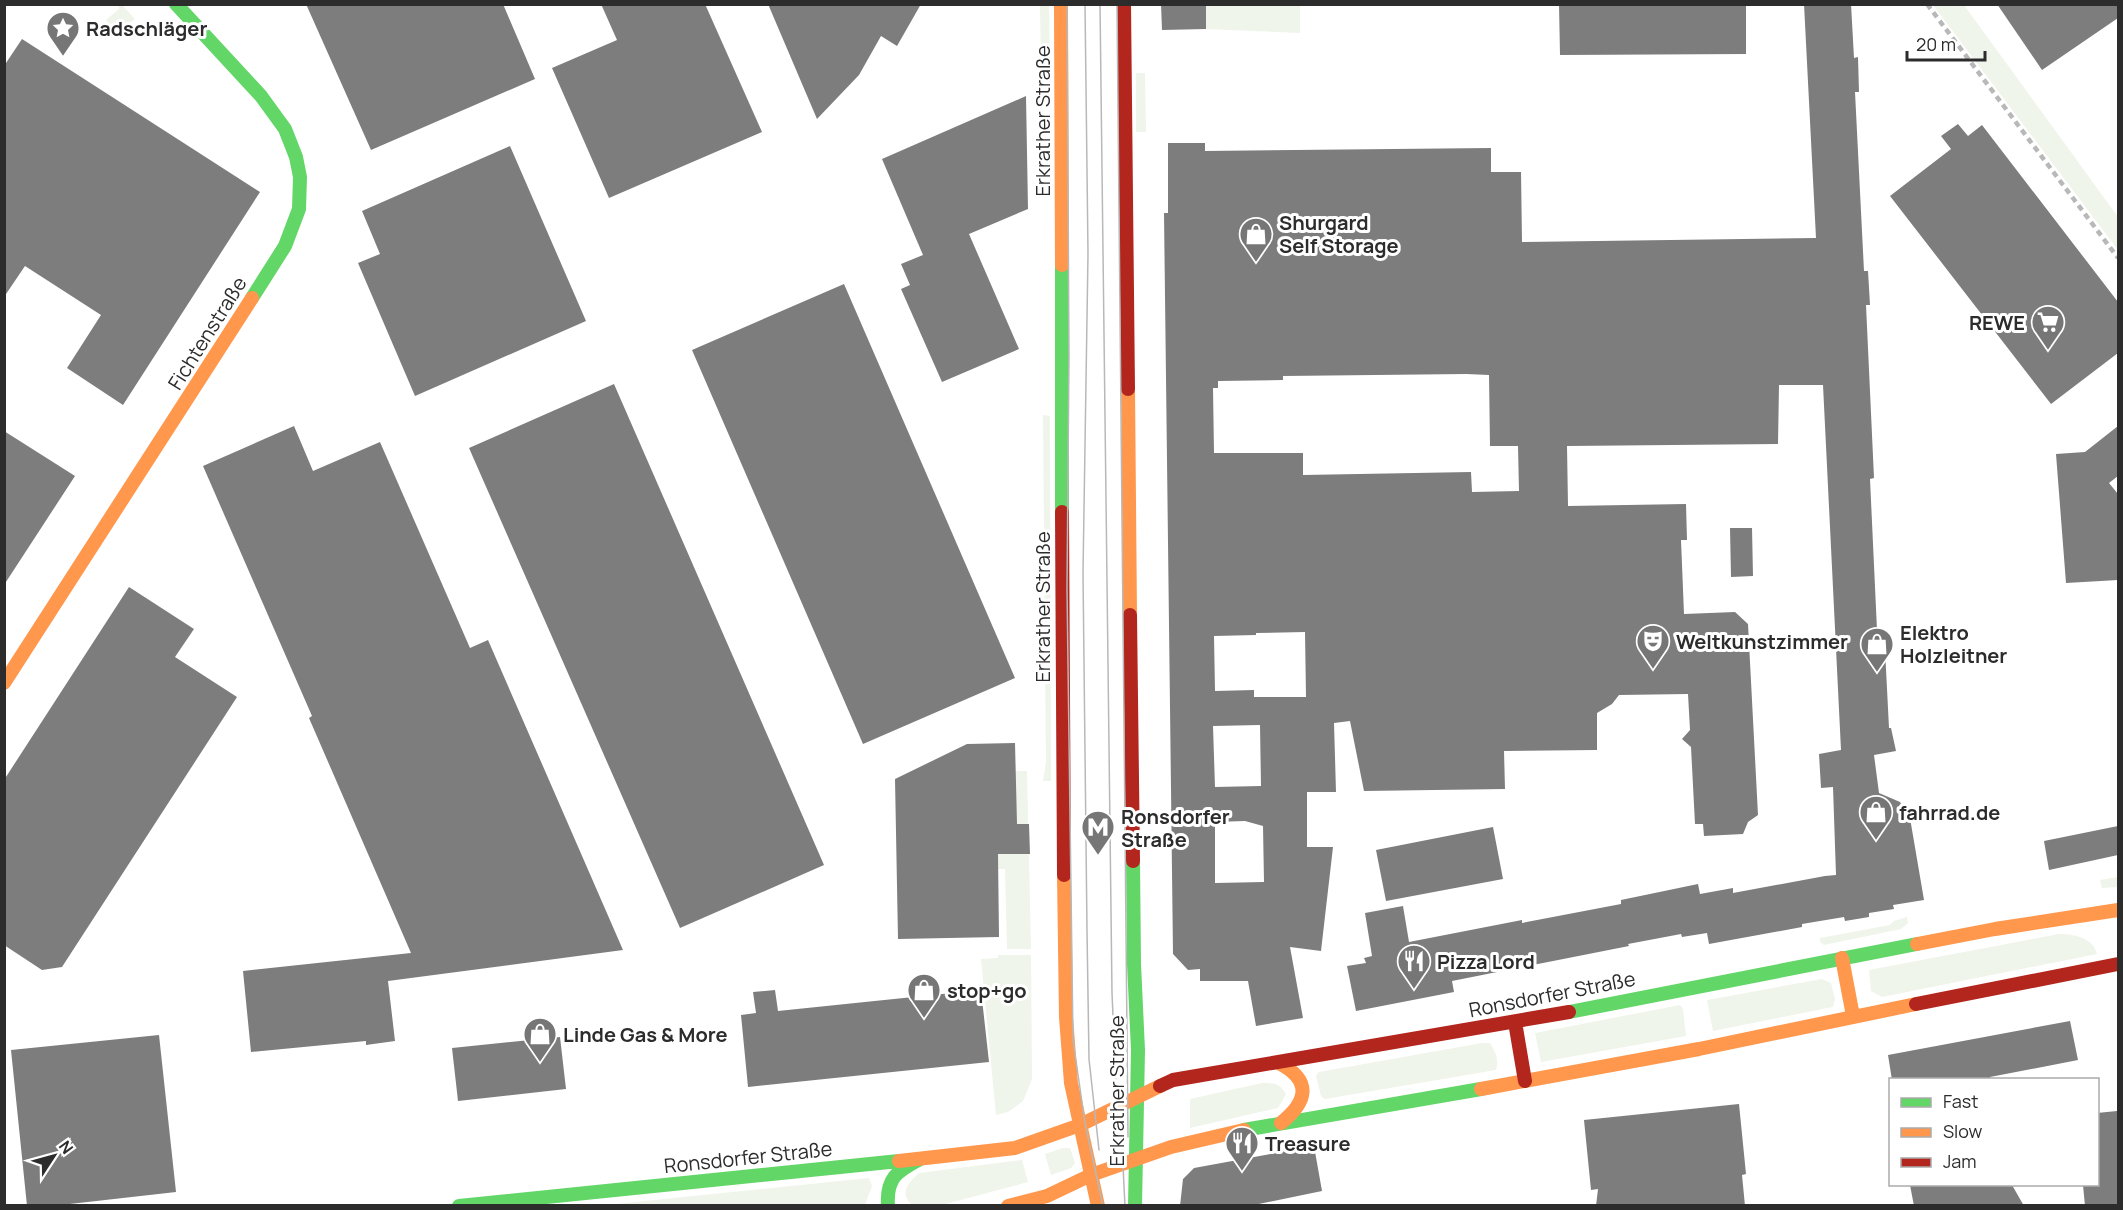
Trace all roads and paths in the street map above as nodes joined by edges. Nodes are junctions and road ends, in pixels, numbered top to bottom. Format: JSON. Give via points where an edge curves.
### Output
{"nodes":[{"id":1,"x":176,"y":4,"type":"edge"},
{"id":2,"x":1061,"y":4,"type":"edge"},
{"id":3,"x":1124,"y":4,"type":"edge"},
{"id":4,"x":4,"y":683,"type":"edge"},
{"id":5,"x":2118,"y":910,"type":"edge"},
{"id":6,"x":1842,"y":958,"type":"junction"},
{"id":7,"x":2118,"y":964,"type":"edge"},
{"id":8,"x":1853,"y":1016,"type":"junction"},
{"id":9,"x":1515,"y":1022,"type":"junction"},
{"id":10,"x":1138,"y":1050,"type":"junction"},
{"id":11,"x":1279,"y":1063,"type":"junction"},
{"id":12,"x":1164,"y":1072,"type":"junction"},
{"id":13,"x":1525,"y":1081,"type":"junction"},
{"id":14,"x":1136,"y":1098,"type":"junction"},
{"id":15,"x":1281,"y":1123,"type":"junction"},
{"id":16,"x":1115,"y":1124,"type":"dead end"},
{"id":17,"x":1080,"y":1125,"type":"junction"},
{"id":18,"x":1099,"y":1148,"type":"dead end"},
{"id":19,"x":920,"y":1159,"type":"junction"},
{"id":20,"x":1136,"y":1160,"type":"junction"},
{"id":21,"x":1091,"y":1175,"type":"junction"},
{"id":22,"x":1047,"y":1196,"type":"junction"},
{"id":23,"x":1066,"y":1202,"type":"dead end"},
{"id":24,"x":459,"y":1206,"type":"edge"},
{"id":25,"x":888,"y":1206,"type":"edge"},
{"id":26,"x":1008,"y":1206,"type":"edge"},
{"id":27,"x":1098,"y":1206,"type":"edge"},
{"id":28,"x":1136,"y":1206,"type":"edge"}],
"edges":[{"from":1,"to":4,"type":"main road","name":"Fichtenstraße","via":[[261,96],[285,129],[300,177],[299,209],[285,246]]},
{"from":2,"to":17,"type":"main road","name":"Erkrather Straße","via":[[1065,970],[1071,1083]]},
{"from":3,"to":10,"type":"main road","name":"Erkrather Straße"},
{"from":5,"to":6,"type":"main road","name":"Ronsdorfer Straße"},
{"from":6,"to":8,"type":"main road"},
{"from":6,"to":9,"type":"main road","name":"Ronsdorfer Straße"},
{"from":7,"to":8,"type":"main road"},
{"from":8,"to":13,"type":"main road"},
{"from":9,"to":11,"type":"main road","name":"Ronsdorfer Straße"},
{"from":9,"to":13,"type":"main road"},
{"from":10,"to":12,"type":"main road"},
{"from":10,"to":14,"type":"main road","name":"Erkrather Straße"},
{"from":11,"to":12,"type":"main road","name":"Ronsdorfer Straße"},
{"from":11,"to":15,"type":"main road","via":[[1295,1073],[1302,1094],[1300,1106]]},
{"from":12,"to":14,"type":"main road","name":"Ronsdorfer Straße"},
{"from":13,"to":15,"type":"main road"},
{"from":14,"to":16,"type":"main road"},
{"from":14,"to":17,"type":"main road","name":"Ronsdorfer Straße"},
{"from":14,"to":20,"type":"main road","name":"Erkrather Straße"},
{"from":15,"to":20,"type":"main road","via":[[1172,1147]]},
{"from":17,"to":19,"type":"main road","name":"Ronsdorfer Straße","via":[[1015,1148]]},
{"from":17,"to":21,"type":"main road","name":"Erkrather Straße"},
{"from":18,"to":21,"type":"main road"},
{"from":19,"to":24,"type":"main road","name":"Ronsdorfer Straße"},
{"from":19,"to":25,"type":"main road","via":[[891,1179]]},
{"from":20,"to":21,"type":"main road"},
{"from":20,"to":28,"type":"main road","name":"Erkrather Straße"},
{"from":21,"to":22,"type":"main road"},
{"from":21,"to":27,"type":"main road","name":"Erkrather Straße"},
{"from":22,"to":23,"type":"main road"},
{"from":22,"to":26,"type":"main road"}]}
